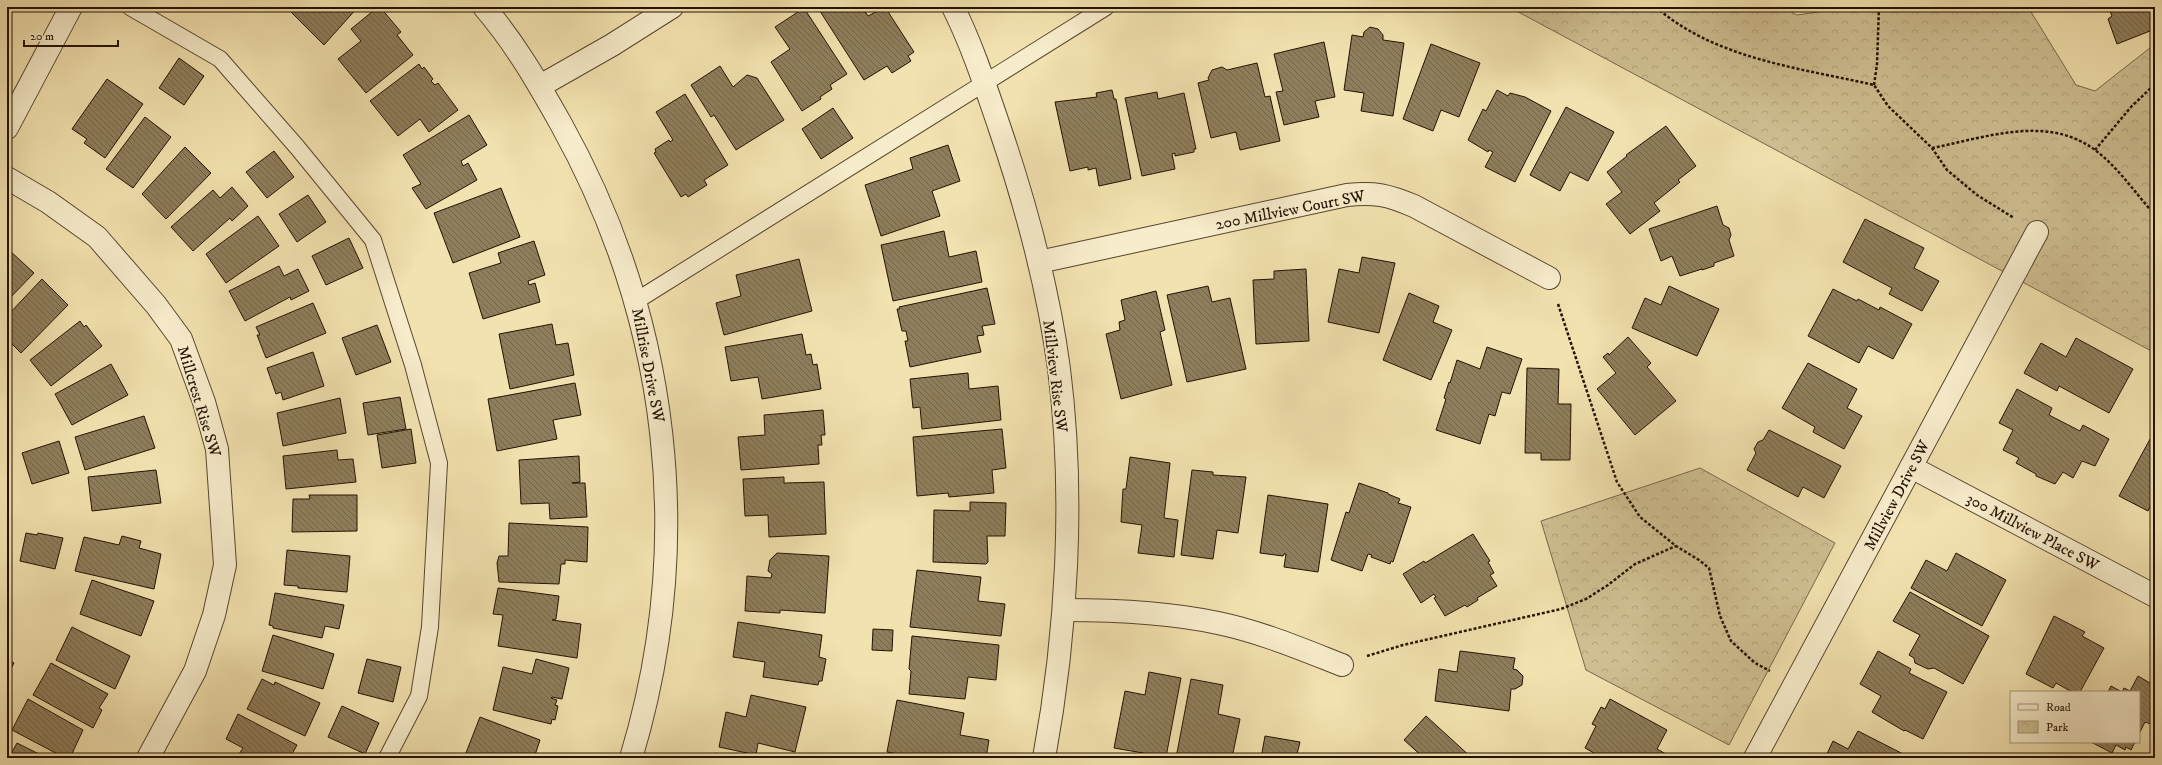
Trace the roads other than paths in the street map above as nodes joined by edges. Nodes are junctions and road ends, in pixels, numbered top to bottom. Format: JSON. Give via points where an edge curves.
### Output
{"nodes":[{"id":1,"x":71,"y":7,"type":"edge"},
{"id":2,"x":130,"y":7,"type":"edge"},
{"id":3,"x":484,"y":7,"type":"edge"},
{"id":4,"x":672,"y":7,"type":"edge"},
{"id":5,"x":953,"y":7,"type":"edge"},
{"id":6,"x":1106,"y":7,"type":"edge"},
{"id":7,"x":984,"y":83,"type":"junction"},
{"id":8,"x":540,"y":86,"type":"junction"},
{"id":9,"x":7,"y":128,"type":"edge"},
{"id":10,"x":7,"y":178,"type":"edge"},
{"id":11,"x":2037,"y":232,"type":"road end"},
{"id":12,"x":1039,"y":262,"type":"junction"},
{"id":13,"x":1549,"y":278,"type":"road end"},
{"id":14,"x":636,"y":301,"type":"junction"},
{"id":15,"x":1911,"y":466,"type":"junction"},
{"id":16,"x":2155,"y":596,"type":"edge"},
{"id":17,"x":1064,"y":610,"type":"junction"},
{"id":18,"x":1342,"y":665,"type":"road end"},
{"id":19,"x":148,"y":758,"type":"edge"},
{"id":20,"x":387,"y":758,"type":"edge"},
{"id":21,"x":632,"y":758,"type":"edge"},
{"id":22,"x":1044,"y":758,"type":"edge"},
{"id":23,"x":1755,"y":758,"type":"edge"}],
"edges":[{"from":1,"to":9,"type":"street"},
{"from":2,"to":20,"type":"lane","via":[[220,59],[373,240],[439,462],[430,627],[419,696]]},
{"from":3,"to":8,"type":"street","name":"Millrise Drive SW","via":[[518,50]]},
{"from":4,"to":8,"type":"street"},
{"from":5,"to":7,"type":"street","name":"Millview Rise SW"},
{"from":6,"to":7,"type":"lane"},
{"from":7,"to":12,"type":"street","name":"Millview Rise SW","via":[[1018,180]]},
{"from":7,"to":14,"type":"lane"},
{"from":8,"to":14,"type":"street","name":"Millrise Drive SW","via":[[573,145],[609,223]]},
{"from":10,"to":19,"type":"street","name":"Millcrest Rise SW","via":[[48,202],[97,237],[156,305],[181,338],[204,402],[217,449],[225,565],[214,615],[195,670]]},
{"from":11,"to":15,"type":"street","name":"Millview Drive SW"},
{"from":12,"to":13,"type":"street","name":"200 Millview Court SW","via":[[1339,196],[1371,192],[1391,196],[1414,206]]},
{"from":12,"to":17,"type":"street","name":"Millview Rise SW","via":[[1058,369],[1064,426],[1067,522]]},
{"from":14,"to":21,"type":"street","name":"Millrise Drive SW","via":[[653,371],[663,438],[667,525],[664,589],[651,679]]},
{"from":15,"to":16,"type":"street","name":"300 Millview Place SW"},
{"from":15,"to":23,"type":"street","name":"Millview Drive SW"},
{"from":17,"to":18,"type":"street","via":[[1114,610],[1218,623],[1271,638]]},
{"from":17,"to":22,"type":"street","name":"Millview Rise SW","via":[[1052,716]]}]}
